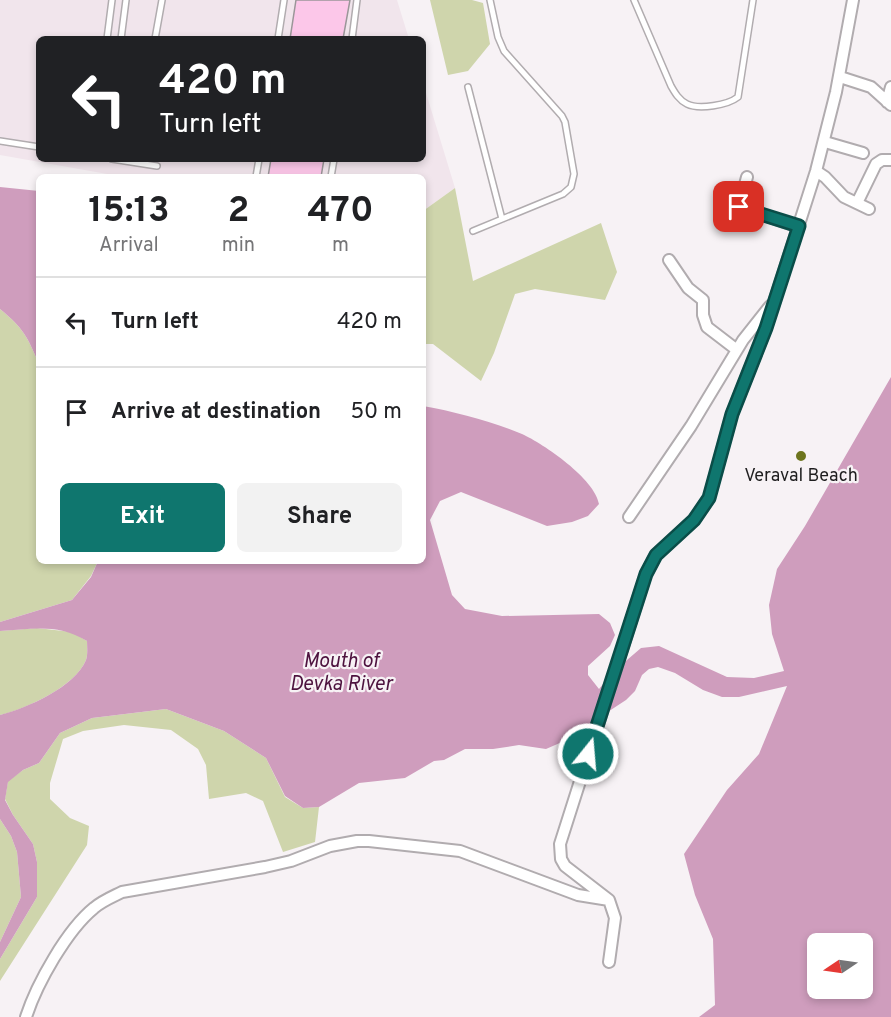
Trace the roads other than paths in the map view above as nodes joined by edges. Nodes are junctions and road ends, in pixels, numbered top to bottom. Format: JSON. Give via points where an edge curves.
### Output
{"nodes":[{"id":1,"x":112,"y":0,"type":"edge"},
{"id":2,"x":126,"y":0,"type":"edge"},
{"id":3,"x":162,"y":0,"type":"edge"},
{"id":4,"x":284,"y":0,"type":"edge"},
{"id":5,"x":357,"y":0,"type":"edge"},
{"id":6,"x":490,"y":0,"type":"edge"},
{"id":7,"x":634,"y":0,"type":"edge"},
{"id":8,"x":753,"y":0,"type":"edge"},
{"id":9,"x":853,"y":0,"type":"edge"},
{"id":10,"x":107,"y":36,"type":"edge"},
{"id":11,"x":121,"y":36,"type":"edge"},
{"id":12,"x":155,"y":36,"type":"edge"},
{"id":13,"x":278,"y":36,"type":"edge"},
{"id":14,"x":352,"y":36,"type":"edge"},
{"id":15,"x":840,"y":77,"type":"junction"},
{"id":16,"x":468,"y":87,"type":"dead end"},
{"id":17,"x":891,"y":87,"type":"edge"},
{"id":18,"x":889,"y":103,"type":"edge"},
{"id":19,"x":0,"y":141,"type":"edge"},
{"id":20,"x":825,"y":142,"type":"junction"},
{"id":21,"x":36,"y":147,"type":"edge"},
{"id":22,"x":863,"y":153,"type":"dead end"},
{"id":23,"x":891,"y":160,"type":"edge"},
{"id":24,"x":131,"y":162,"type":"edge"},
{"id":25,"x":157,"y":166,"type":"dead end"},
{"id":26,"x":816,"y":171,"type":"junction"},
{"id":27,"x":747,"y":177,"type":"dead end"},
{"id":28,"x":723,"y":201,"type":"dead end"},
{"id":29,"x":856,"y":203,"type":"junction"},
{"id":30,"x":739,"y":207,"type":"junction"},
{"id":31,"x":869,"y":209,"type":"dead end"},
{"id":32,"x":502,"y":219,"type":"junction"},
{"id":33,"x":799,"y":226,"type":"junction"},
{"id":34,"x":473,"y":231,"type":"dead end"},
{"id":35,"x":669,"y":260,"type":"dead end"},
{"id":36,"x":776,"y":298,"type":"junction"},
{"id":37,"x":737,"y":350,"type":"junction"},
{"id":38,"x":629,"y":517,"type":"dead end"},
{"id":39,"x":606,"y":896,"type":"junction"},
{"id":40,"x":609,"y":962,"type":"dead end"},
{"id":41,"x":26,"y":1017,"type":"edge"}],
"edges":[{"from":1,"to":10,"type":"lane"},
{"from":2,"to":11,"type":"lane"},
{"from":3,"to":12,"type":"lane"},
{"from":4,"to":13,"type":"lane"},
{"from":5,"to":14,"type":"lane"},
{"from":6,"to":32,"type":"lane","via":[[504,51],[565,122],[574,174],[568,191]]},
{"from":7,"to":8,"type":"lane","via":[[678,97],[688,105],[702,106],[732,102],[738,97]]},
{"from":9,"to":15,"type":"street"},
{"from":15,"to":18,"type":"street","via":[[871,87]]},
{"from":15,"to":20,"type":"street"},
{"from":16,"to":32,"type":"lane"},
{"from":17,"to":18,"type":"street"},
{"from":19,"to":21,"type":"lane"},
{"from":20,"to":22,"type":"street"},
{"from":20,"to":26,"type":"street"},
{"from":23,"to":29,"type":"street","via":[[876,164]]},
{"from":24,"to":25,"type":"lane"},
{"from":26,"to":29,"type":"street"},
{"from":26,"to":33,"type":"street"},
{"from":27,"to":30,"type":"street"},
{"from":28,"to":30,"type":"street"},
{"from":29,"to":31,"type":"street"},
{"from":30,"to":33,"type":"street"},
{"from":32,"to":34,"type":"lane"},
{"from":33,"to":36,"type":"street"},
{"from":35,"to":37,"type":"street","via":[[688,288],[703,300],[707,327]]},
{"from":36,"to":37,"type":"street"},
{"from":36,"to":39,"type":"street","via":[[732,414],[709,498],[694,520],[656,555],[646,574],[560,844],[565,866]]},
{"from":37,"to":38,"type":"street"},
{"from":39,"to":40,"type":"street","via":[[615,918]]},
{"from":39,"to":41,"type":"street","via":[[578,895],[460,851],[369,841],[330,846],[279,864],[122,892],[106,900],[83,918],[56,955]]}]}
